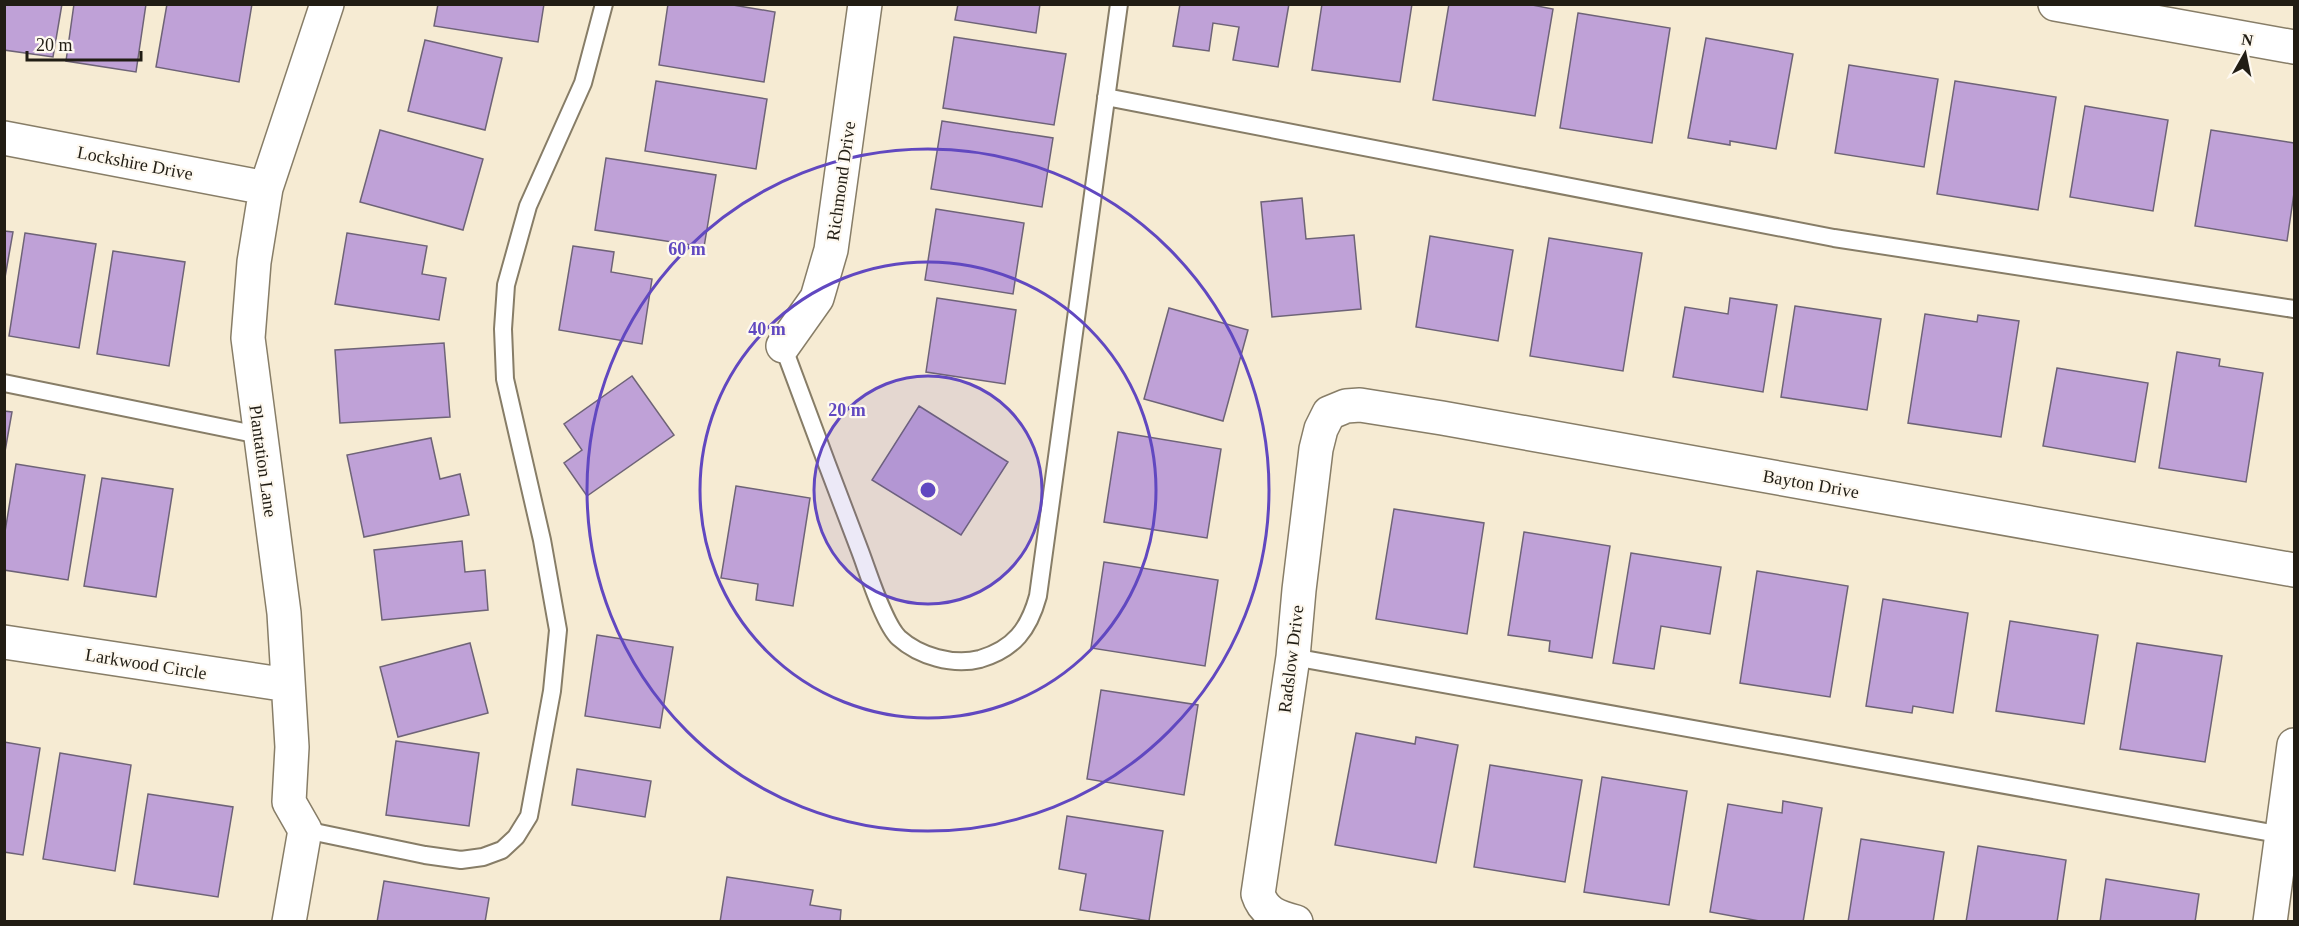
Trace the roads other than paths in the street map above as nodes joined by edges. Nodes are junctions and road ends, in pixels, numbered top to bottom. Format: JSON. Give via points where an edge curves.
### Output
{"nodes":[{"id":1,"x":327,"y":4,"type":"edge"},
{"id":2,"x":604,"y":4,"type":"edge"},
{"id":3,"x":865,"y":4,"type":"edge"},
{"id":4,"x":1119,"y":4,"type":"edge"},
{"id":5,"x":2055,"y":4,"type":"edge"},
{"id":6,"x":2295,"y":47,"type":"edge"},
{"id":7,"x":1106,"y":97,"type":"junction"},
{"id":8,"x":4,"y":138,"type":"edge"},
{"id":9,"x":266,"y":188,"type":"junction"},
{"id":10,"x":2295,"y":309,"type":"edge"},
{"id":11,"x":783,"y":346,"type":"joint"},
{"id":12,"x":4,"y":383,"type":"edge"},
{"id":13,"x":1329,"y":413,"type":"joint"},
{"id":14,"x":259,"y":435,"type":"junction"},
{"id":15,"x":2295,"y":570,"type":"edge"},
{"id":16,"x":4,"y":642,"type":"edge"},
{"id":17,"x":1293,"y":657,"type":"junction"},
{"id":18,"x":288,"y":685,"type":"junction"},
{"id":19,"x":2295,"y":745,"type":"edge"},
{"id":20,"x":305,"y":831,"type":"junction"},
{"id":21,"x":2283,"y":835,"type":"junction"},
{"id":22,"x":289,"y":921,"type":"edge"},
{"id":23,"x":1296,"y":921,"type":"edge"},
{"id":24,"x":2270,"y":921,"type":"edge"}],
"edges":[{"from":1,"to":9,"type":"street","name":"Plantation Lane"},
{"from":2,"to":20,"type":"lane","via":[[583,83],[528,206],[506,285],[505,379],[558,630],[552,691],[529,816],[502,850],[461,860]]},
{"from":3,"to":11,"type":"street","name":"Richmond Drive","via":[[831,250],[817,298]]},
{"from":4,"to":7,"type":"lane"},
{"from":5,"to":6,"type":"street"},
{"from":7,"to":10,"type":"lane","via":[[1834,238]]},
{"from":7,"to":11,"type":"lane","via":[[1038,596],[1022,634],[1003,650],[975,660],[934,657],[910,646],[893,630],[872,585]]},
{"from":8,"to":9,"type":"street","name":"Lockshire Drive"},
{"from":9,"to":14,"type":"street","name":"Plantation Lane","via":[[254,262],[248,338]]},
{"from":12,"to":14,"type":"lane"},
{"from":13,"to":15,"type":"street","name":"Bayton Drive","via":[[1346,406],[1375,406]]},
{"from":13,"to":17,"type":"street","name":"Radslow Drive","via":[[1316,449]]},
{"from":14,"to":18,"type":"street","name":"Plantation Lane","via":[[284,613]]},
{"from":16,"to":18,"type":"street","name":"Larkwood Circle"},
{"from":17,"to":21,"type":"lane"},
{"from":17,"to":23,"type":"street","name":"Radslow Drive","via":[[1258,894],[1270,913]]},
{"from":18,"to":20,"type":"street","name":"Plantation Lane","via":[[292,747],[289,802]]},
{"from":19,"to":21,"type":"street"},
{"from":20,"to":22,"type":"street"},
{"from":21,"to":24,"type":"street"}]}
